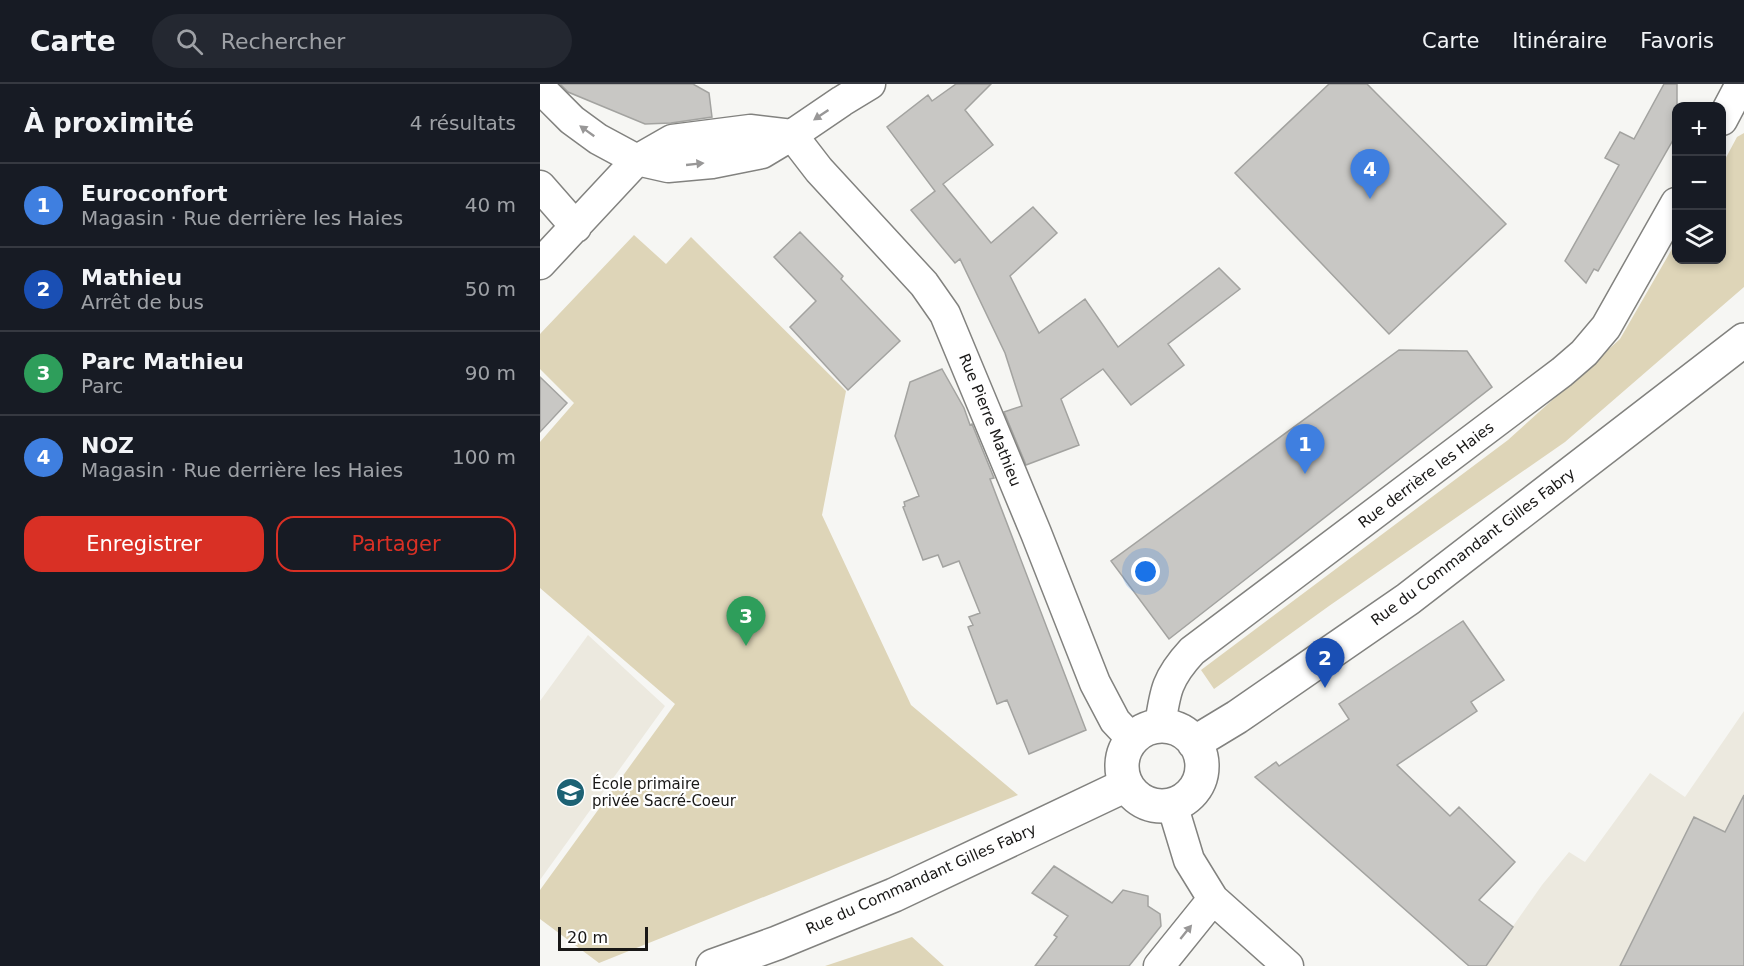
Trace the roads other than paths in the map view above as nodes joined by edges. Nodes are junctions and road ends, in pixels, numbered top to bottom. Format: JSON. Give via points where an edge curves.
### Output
{"nodes":[{"id":1,"x":870,"y":84,"type":"edge"},
{"id":2,"x":1742,"y":84,"type":"edge"},
{"id":3,"x":540,"y":88,"type":"edge"},
{"id":4,"x":1726,"y":113,"type":"edge"},
{"id":5,"x":792,"y":135,"type":"junction"},
{"id":6,"x":637,"y":160,"type":"junction"},
{"id":7,"x":540,"y":186,"type":"edge"},
{"id":8,"x":1673,"y":210,"type":"edge"},
{"id":9,"x":576,"y":227,"type":"junction"},
{"id":10,"x":540,"y":264,"type":"edge"},
{"id":11,"x":1744,"y":340,"type":"edge"},
{"id":12,"x":1146,"y":733,"type":"junction"},
{"id":13,"x":1194,"y":743,"type":"junction"},
{"id":14,"x":1126,"y":785,"type":"junction"},
{"id":15,"x":1172,"y":804,"type":"junction"},
{"id":16,"x":1213,"y":899,"type":"junction"},
{"id":17,"x":713,"y":966,"type":"edge"},
{"id":18,"x":1158,"y":966,"type":"edge"},
{"id":19,"x":1288,"y":966,"type":"edge"}],
"edges":[{"from":1,"to":5,"type":"street","one_way":true},
{"from":2,"to":4,"type":"street"},
{"from":6,"to":3,"type":"street","one_way":true,"via":[[586,131]]},
{"from":5,"to":6,"type":"street","via":[[750,130],[672,140]]},
{"from":5,"to":12,"type":"street","name":"Rue Pierre Mathieu","via":[[924,284],[945,314],[1095,683],[1115,721]]},
{"from":6,"to":9,"type":"street"},
{"from":7,"to":9,"type":"street"},
{"from":8,"to":12,"type":"street","name":"Rue derrière les Haies","via":[[1616,312],[1584,353],[1192,651],[1167,685]]},
{"from":9,"to":10,"type":"street"},
{"from":11,"to":13,"type":"street","name":"Rue du Commandant Gilles Fabry","via":[[1408,598]]},
{"from":12,"to":13,"type":"street","via":[[1170,727],[1184,732]]},
{"from":12,"to":14,"type":"street","via":[[1122,758]]},
{"from":13,"to":15,"type":"street","via":[[1201,758],[1200,779],[1187,797]]},
{"from":14,"to":15,"type":"street","via":[[1146,803]]},
{"from":14,"to":17,"type":"street","name":"Rue du Commandant Gilles Fabry","via":[[894,895]]},
{"from":15,"to":16,"type":"street","via":[[1189,860]]},
{"from":18,"to":16,"type":"street","one_way":true},
{"from":16,"to":19,"type":"street"}]}
